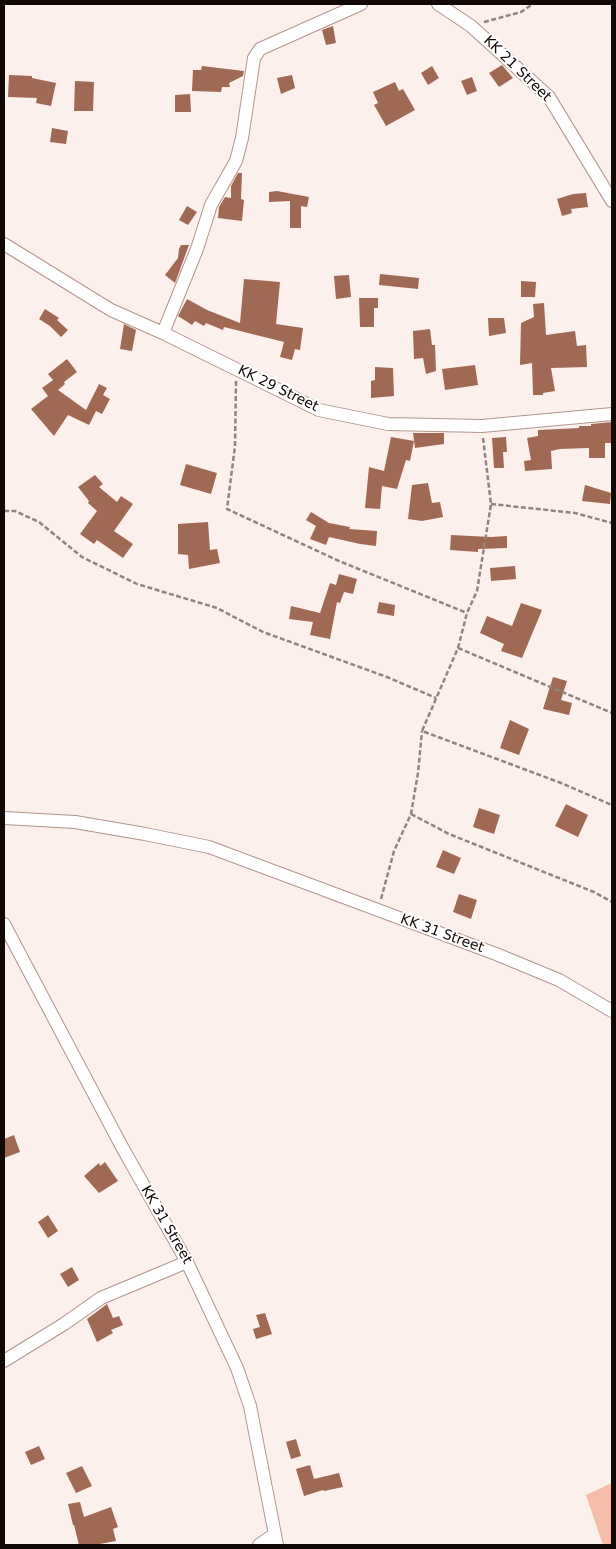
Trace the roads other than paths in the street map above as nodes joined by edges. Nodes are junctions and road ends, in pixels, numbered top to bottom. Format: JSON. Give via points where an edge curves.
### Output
{"nodes":[{"id":1,"x":361,"y":4,"type":"edge"},
{"id":2,"x":438,"y":4,"type":"edge"},
{"id":3,"x":612,"y":201,"type":"edge"},
{"id":4,"x":4,"y":244,"type":"edge"},
{"id":5,"x":163,"y":333,"type":"junction"},
{"id":6,"x":612,"y":414,"type":"edge"},
{"id":7,"x":4,"y":818,"type":"edge"},
{"id":8,"x":4,"y":924,"type":"edge"},
{"id":9,"x":612,"y":1011,"type":"edge"},
{"id":10,"x":188,"y":1262,"type":"junction"},
{"id":11,"x":4,"y":1361,"type":"edge"},
{"id":12,"x":276,"y":1539,"type":"edge"},
{"id":13,"x":259,"y":1545,"type":"edge"}],
"edges":[{"from":1,"to":5,"type":"street","via":[[260,49],[254,58],[236,161],[211,205]]},
{"from":2,"to":3,"type":"street","name":"KK 21 Street","via":[[471,26],[549,98]]},
{"from":4,"to":5,"type":"street","name":"KK 29 Street","via":[[111,310]]},
{"from":5,"to":6,"type":"street","name":"KK 29 Street","via":[[319,410],[388,424],[482,426]]},
{"from":7,"to":9,"type":"street","name":"KK 31 Street","via":[[76,822],[209,847],[496,954],[559,980]]},
{"from":8,"to":10,"type":"street","name":"KK 31 Street","via":[[122,1147]]},
{"from":10,"to":11,"type":"street","via":[[101,1298]]},
{"from":10,"to":12,"type":"street","name":"KK 31 Street","via":[[238,1368],[250,1406]]},
{"from":12,"to":13,"type":"street"}]}
